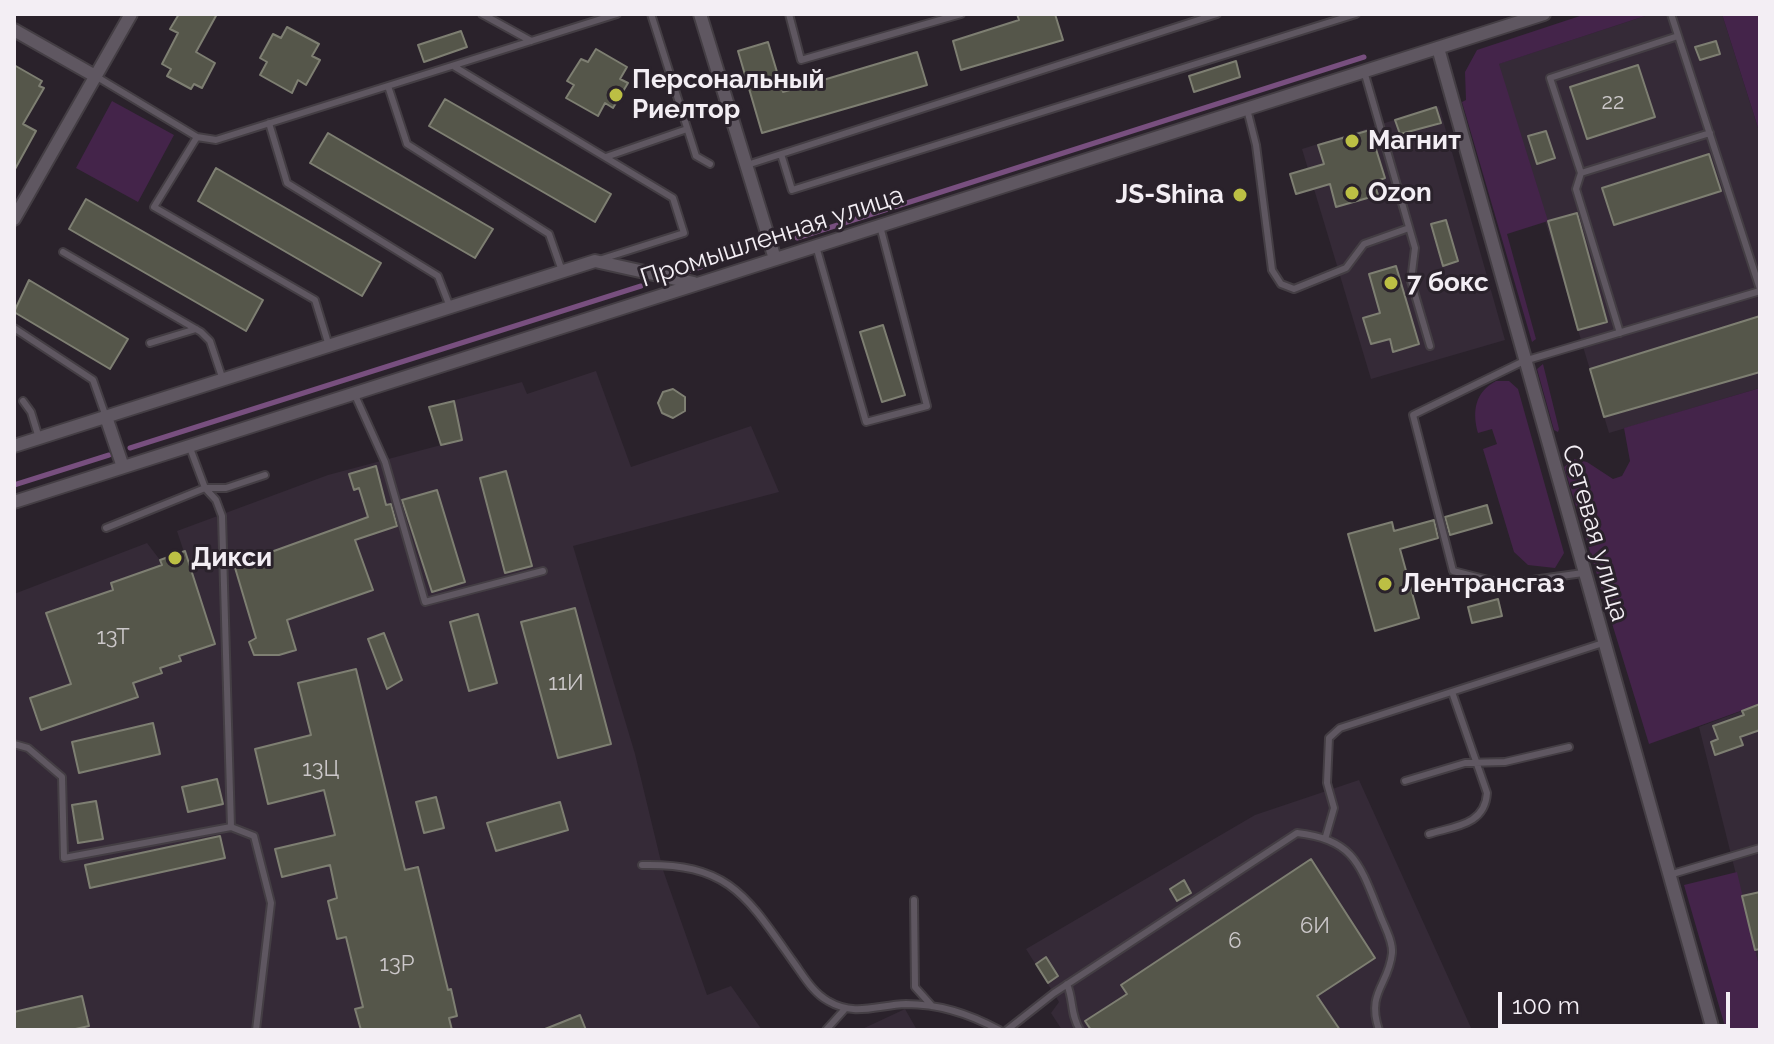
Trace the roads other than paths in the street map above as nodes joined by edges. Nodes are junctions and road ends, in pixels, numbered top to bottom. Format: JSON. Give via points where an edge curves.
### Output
{"nodes":[{"id":1,"x":131,"y":14,"type":"edge"},
{"id":2,"x":482,"y":14,"type":"edge"},
{"id":3,"x":617,"y":14,"type":"edge"},
{"id":4,"x":651,"y":14,"type":"edge"},
{"id":5,"x":700,"y":14,"type":"edge"},
{"id":6,"x":789,"y":14,"type":"edge"},
{"id":7,"x":961,"y":14,"type":"edge"},
{"id":8,"x":1217,"y":14,"type":"edge"},
{"id":9,"x":1356,"y":14,"type":"edge"},
{"id":10,"x":1544,"y":14,"type":"edge"},
{"id":11,"x":1671,"y":14,"type":"edge"},
{"id":12,"x":1518,"y":18,"type":"edge"},
{"id":13,"x":14,"y":30,"type":"edge"},
{"id":14,"x":1678,"y":36,"type":"junction"},
{"id":15,"x":531,"y":41,"type":"junction"},
{"id":16,"x":1438,"y":48,"type":"junction"},
{"id":17,"x":454,"y":66,"type":"junction"},
{"id":18,"x":1364,"y":71,"type":"junction"},
{"id":19,"x":95,"y":76,"type":"junction"},
{"id":20,"x":388,"y":86,"type":"junction"},
{"id":21,"x":1247,"y":109,"type":"junction"},
{"id":22,"x":269,"y":123,"type":"junction"},
{"id":23,"x":687,"y":129,"type":"junction"},
{"id":24,"x":1710,"y":133,"type":"junction"},
{"id":25,"x":197,"y":137,"type":"junction"},
{"id":26,"x":781,"y":154,"type":"junction"},
{"id":27,"x":606,"y":157,"type":"junction"},
{"id":28,"x":710,"y":164,"type":"dead end"},
{"id":29,"x":747,"y":165,"type":"junction"},
{"id":30,"x":1581,"y":173,"type":"junction"},
{"id":31,"x":14,"y":219,"type":"edge"},
{"id":32,"x":880,"y":226,"type":"junction"},
{"id":33,"x":1409,"y":228,"type":"junction"},
{"id":34,"x":816,"y":246,"type":"junction"},
{"id":35,"x":63,"y":252,"type":"dead end"},
{"id":36,"x":775,"y":259,"type":"junction"},
{"id":37,"x":595,"y":261,"type":"junction"},
{"id":38,"x":562,"y":271,"type":"junction"},
{"id":39,"x":697,"y":284,"type":"junction"},
{"id":40,"x":1760,"y":290,"type":"edge"},
{"id":41,"x":450,"y":307,"type":"junction"},
{"id":42,"x":14,"y":328,"type":"edge"},
{"id":43,"x":196,"y":329,"type":"junction"},
{"id":44,"x":1620,"y":333,"type":"junction"},
{"id":45,"x":150,"y":343,"type":"dead end"},
{"id":46,"x":329,"y":346,"type":"junction"},
{"id":47,"x":1430,"y":346,"type":"dead end"},
{"id":48,"x":1524,"y":361,"type":"junction"},
{"id":49,"x":223,"y":380,"type":"junction"},
{"id":50,"x":354,"y":393,"type":"junction"},
{"id":51,"x":23,"y":401,"type":"dead end"},
{"id":52,"x":106,"y":417,"type":"junction"},
{"id":53,"x":39,"y":438,"type":"junction"},
{"id":54,"x":14,"y":446,"type":"edge"},
{"id":55,"x":189,"y":446,"type":"junction"},
{"id":56,"x":123,"y":467,"type":"junction"},
{"id":57,"x":265,"y":475,"type":"dead end"},
{"id":58,"x":205,"y":488,"type":"junction"},
{"id":59,"x":14,"y":502,"type":"edge"},
{"id":60,"x":106,"y":528,"type":"dead end"},
{"id":61,"x":543,"y":571,"type":"dead end"},
{"id":62,"x":1583,"y":573,"type":"junction"},
{"id":63,"x":1603,"y":643,"type":"junction"},
{"id":64,"x":1452,"y":692,"type":"junction"},
{"id":65,"x":14,"y":744,"type":"edge"},
{"id":66,"x":1569,"y":747,"type":"dead end"},
{"id":67,"x":1477,"y":763,"type":"junction"},
{"id":68,"x":1405,"y":781,"type":"dead end"},
{"id":69,"x":231,"y":827,"type":"junction"},
{"id":70,"x":1429,"y":834,"type":"dead end"},
{"id":71,"x":1326,"y":836,"type":"junction"},
{"id":72,"x":1760,"y":848,"type":"edge"},
{"id":73,"x":642,"y":865,"type":"dead end"},
{"id":74,"x":1669,"y":875,"type":"junction"},
{"id":75,"x":914,"y":900,"type":"dead end"},
{"id":76,"x":1067,"y":984,"type":"junction"},
{"id":77,"x":932,"y":1006,"type":"junction"},
{"id":78,"x":844,"y":1010,"type":"junction"},
{"id":79,"x":256,"y":1030,"type":"edge"},
{"id":80,"x":826,"y":1030,"type":"edge"},
{"id":81,"x":999,"y":1030,"type":"edge"},
{"id":82,"x":1007,"y":1030,"type":"edge"},
{"id":83,"x":1080,"y":1030,"type":"edge"},
{"id":84,"x":1379,"y":1030,"type":"edge"},
{"id":85,"x":1713,"y":1030,"type":"edge"}],
"edges":[{"from":1,"to":19,"type":"street"},
{"from":2,"to":15,"type":"lane"},
{"from":3,"to":15,"type":"lane"},
{"from":4,"to":23,"type":"lane"},
{"from":5,"to":29,"type":"street"},
{"from":6,"to":7,"type":"lane","via":[[801,60]]},
{"from":8,"to":26,"type":"lane"},
{"from":9,"to":26,"type":"lane","via":[[792,190]]},
{"from":10,"to":12,"type":"street","name":"Промышленная улица"},
{"from":11,"to":14,"type":"lane"},
{"from":12,"to":16,"type":"street","name":"Промышленная улица"},
{"from":13,"to":19,"type":"street"},
{"from":14,"to":24,"type":"lane"},
{"from":14,"to":30,"type":"lane","via":[[1550,78]]},
{"from":15,"to":17,"type":"lane"},
{"from":16,"to":18,"type":"street","name":"Промышленная улица"},
{"from":16,"to":48,"type":"street","name":"Сетевая улица"},
{"from":17,"to":20,"type":"lane"},
{"from":17,"to":27,"type":"lane"},
{"from":18,"to":21,"type":"street","name":"Промышленная улица"},
{"from":18,"to":33,"type":"lane"},
{"from":19,"to":25,"type":"lane"},
{"from":19,"to":31,"type":"street"},
{"from":20,"to":22,"type":"lane"},
{"from":20,"to":38,"type":"lane","via":[[407,144],[549,234]]},
{"from":21,"to":32,"type":"street","name":"Промышленная улица"},
{"from":21,"to":33,"type":"lane","via":[[1272,270],[1281,284],[1294,289],[1346,268],[1364,244]]},
{"from":22,"to":25,"type":"lane","via":[[216,140]]},
{"from":22,"to":41,"type":"lane","via":[[287,183],[438,276]]},
{"from":23,"to":27,"type":"lane"},
{"from":23,"to":28,"type":"lane","via":[[696,156]]},
{"from":24,"to":30,"type":"lane"},
{"from":24,"to":40,"type":"lane"},
{"from":25,"to":46,"type":"lane","via":[[154,207],[315,300]]},
{"from":26,"to":29,"type":"lane"},
{"from":27,"to":37,"type":"lane","via":[[673,198],[684,233]]},
{"from":29,"to":36,"type":"street"},
{"from":30,"to":44,"type":"lane","via":[[1576,189]]},
{"from":32,"to":34,"type":"street","name":"Промышленная улица"},
{"from":32,"to":34,"type":"lane","via":[[927,406],[866,422]]},
{"from":33,"to":47,"type":"lane","via":[[1415,248],[1411,281]]},
{"from":34,"to":36,"type":"street","name":"Промышленная улица"},
{"from":35,"to":43,"type":"lane"},
{"from":36,"to":39,"type":"street","name":"Промышленная улица"},
{"from":37,"to":38,"type":"street"},
{"from":37,"to":39,"type":"street"},
{"from":38,"to":41,"type":"street"},
{"from":39,"to":50,"type":"street","name":"Промышленная улица"},
{"from":40,"to":44,"type":"lane"},
{"from":41,"to":46,"type":"street"},
{"from":42,"to":52,"type":"lane","via":[[93,380]]},
{"from":43,"to":45,"type":"lane"},
{"from":43,"to":49,"type":"lane","via":[[210,341]]},
{"from":44,"to":48,"type":"lane"},
{"from":46,"to":49,"type":"street"},
{"from":48,"to":62,"type":"street","name":"Сетевая улица"},
{"from":48,"to":62,"type":"lane","via":[[1413,415],[1453,571],[1504,584]]},
{"from":49,"to":52,"type":"street"},
{"from":50,"to":55,"type":"street","name":"Промышленная улица"},
{"from":50,"to":61,"type":"lane","via":[[385,462],[425,602]]},
{"from":51,"to":53,"type":"lane"},
{"from":52,"to":53,"type":"street"},
{"from":52,"to":56,"type":"street"},
{"from":53,"to":54,"type":"street"},
{"from":55,"to":56,"type":"street","name":"Промышленная улица"},
{"from":55,"to":58,"type":"lane"},
{"from":56,"to":59,"type":"street","name":"Промышленная улица"},
{"from":57,"to":58,"type":"lane","via":[[226,488]]},
{"from":58,"to":60,"type":"lane"},
{"from":58,"to":69,"type":"lane","via":[[222,516]]},
{"from":62,"to":63,"type":"street","name":"Сетевая улица"},
{"from":63,"to":64,"type":"lane"},
{"from":63,"to":74,"type":"street","name":"Сетевая улица"},
{"from":64,"to":67,"type":"lane"},
{"from":64,"to":71,"type":"lane","via":[[1340,728],[1329,738],[1327,783],[1334,808]]},
{"from":65,"to":69,"type":"lane","via":[[28,748],[62,777],[64,858]]},
{"from":66,"to":67,"type":"lane"},
{"from":67,"to":68,"type":"lane"},
{"from":67,"to":70,"type":"lane","via":[[1487,793],[1480,816]]},
{"from":69,"to":79,"type":"lane","via":[[254,836],[271,903]]},
{"from":71,"to":76,"type":"lane","via":[[1297,833]]},
{"from":71,"to":84,"type":"lane","via":[[1346,848],[1362,869],[1393,948],[1375,992]]},
{"from":72,"to":74,"type":"lane"},
{"from":73,"to":78,"type":"lane","via":[[676,864],[732,884],[811,986]]},
{"from":74,"to":85,"type":"street","name":"Сетевая улица"},
{"from":75,"to":77,"type":"lane","via":[[915,987]]},
{"from":76,"to":82,"type":"lane"},
{"from":76,"to":83,"type":"lane","via":[[1070,1015]]},
{"from":77,"to":78,"type":"lane"},
{"from":77,"to":81,"type":"lane","via":[[963,1012]]},
{"from":78,"to":80,"type":"lane"}]}
